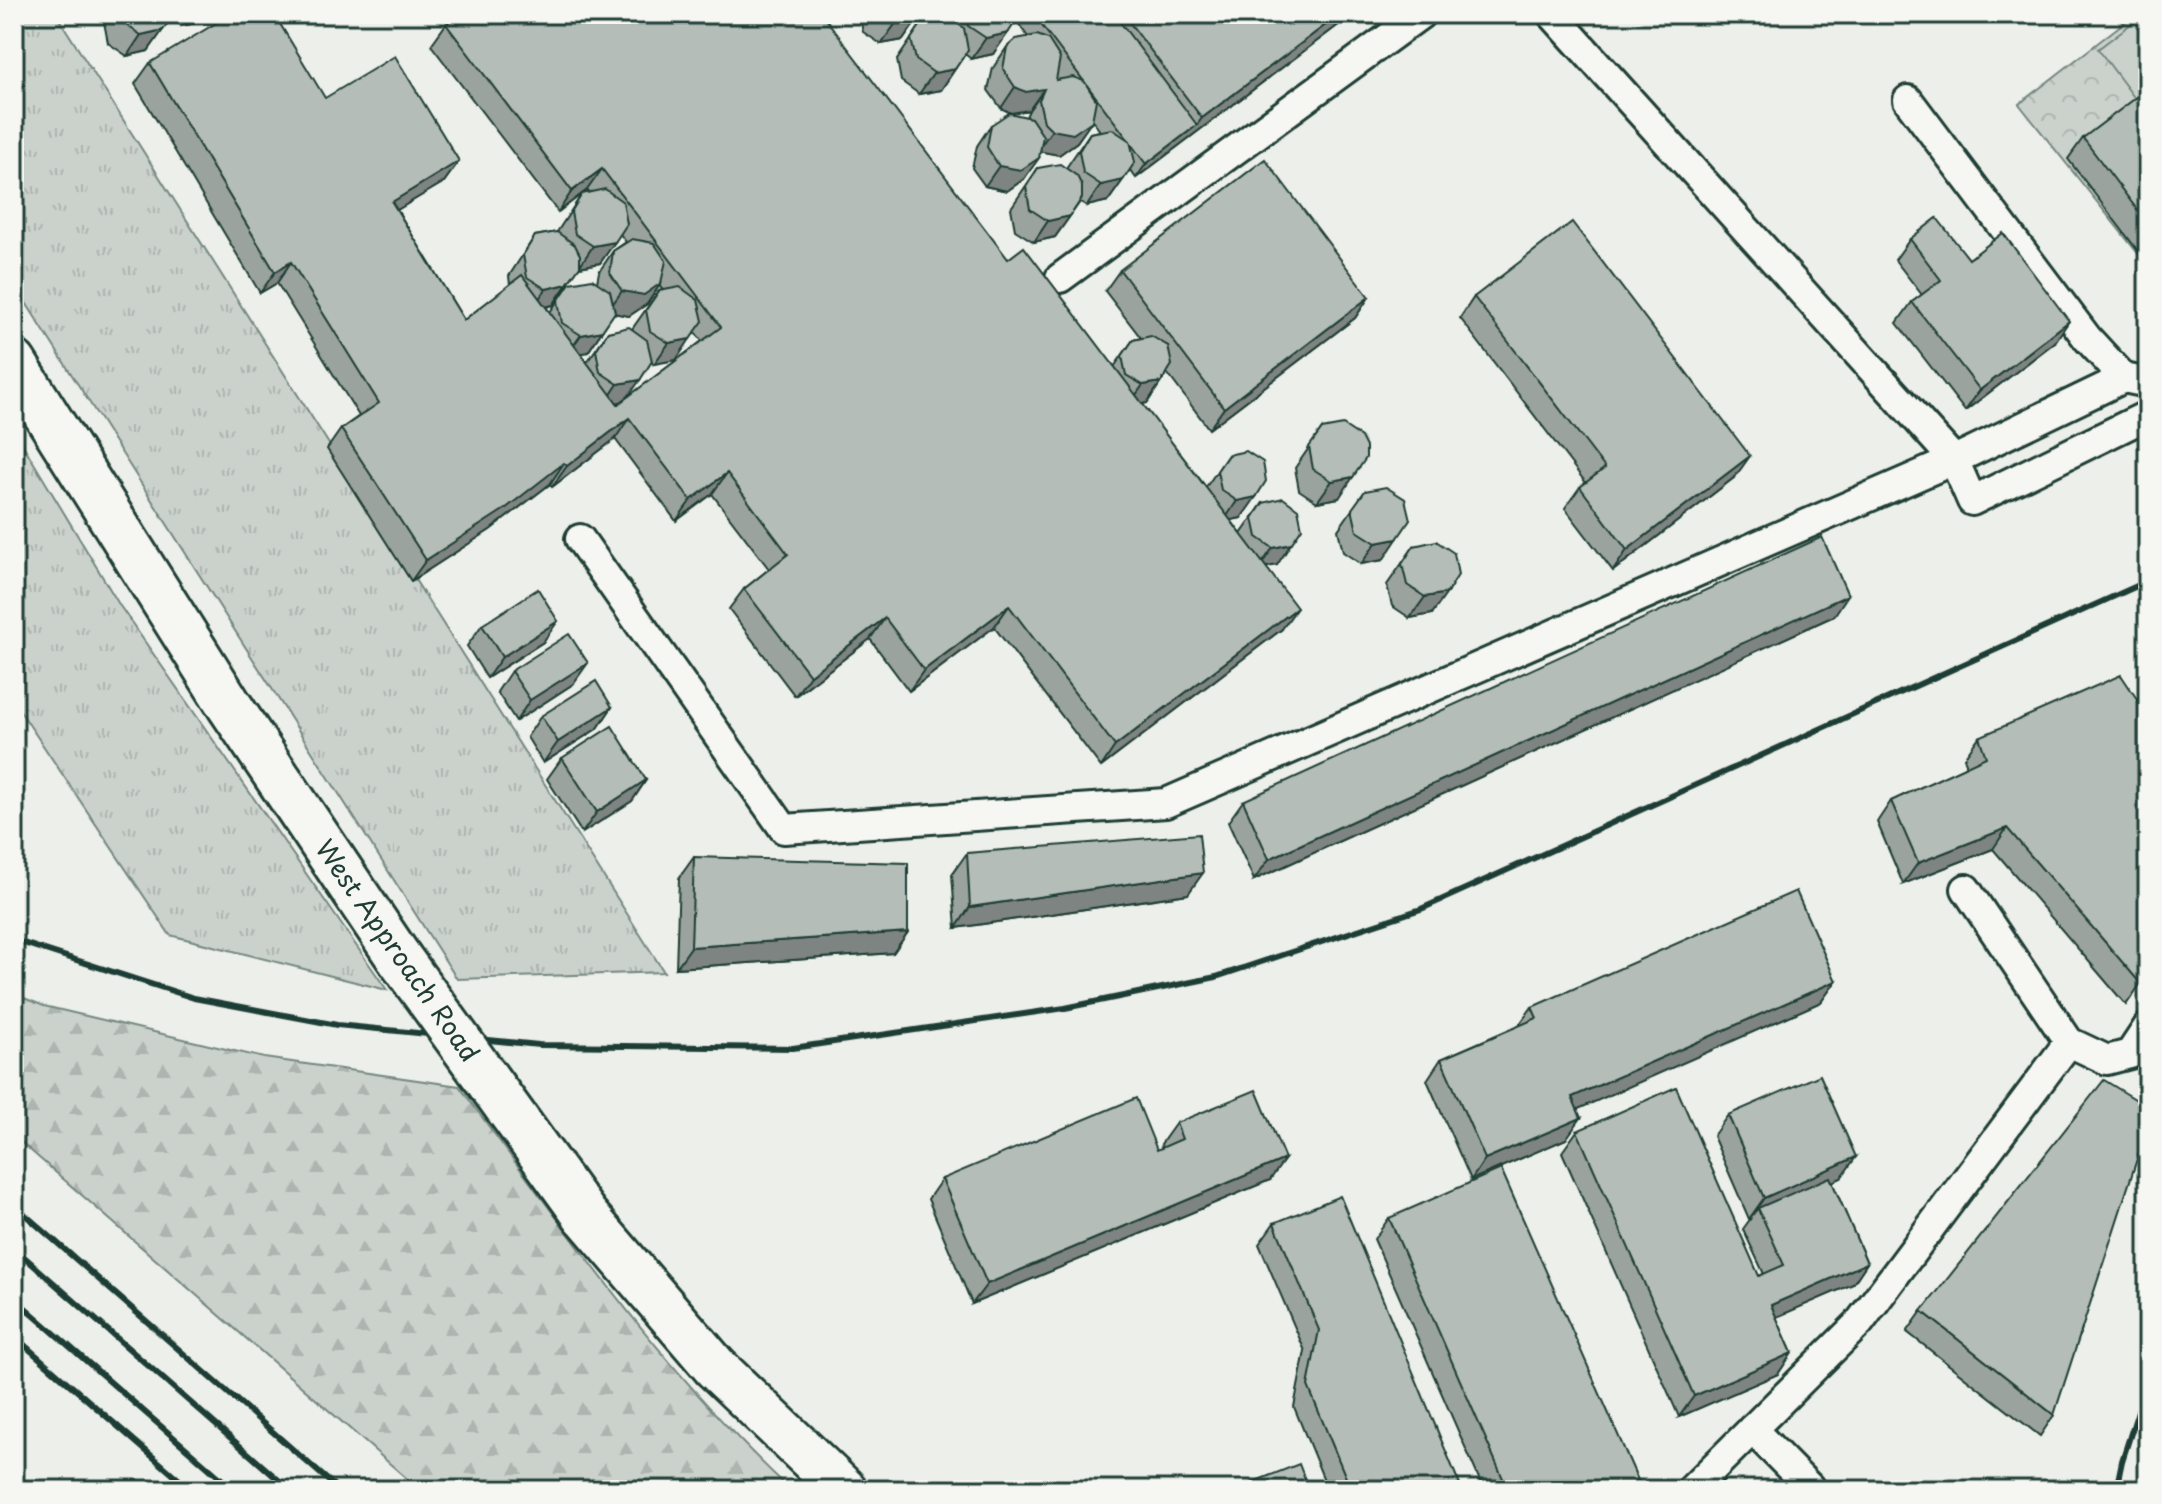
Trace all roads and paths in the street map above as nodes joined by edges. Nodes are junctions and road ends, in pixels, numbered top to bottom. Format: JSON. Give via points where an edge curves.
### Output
{"nodes":[{"id":1,"x":1421,"y":14,"type":"edge"},
{"id":2,"x":1552,"y":14,"type":"edge"},
{"id":3,"x":1908,"y":100,"type":"dead end"},
{"id":4,"x":1060,"y":278,"type":"dead end"},
{"id":5,"x":14,"y":363,"type":"edge"},
{"id":6,"x":2136,"y":381,"type":"edge"},
{"id":7,"x":2148,"y":415,"type":"edge"},
{"id":8,"x":1954,"y":460,"type":"junction"},
{"id":9,"x":580,"y":539,"type":"dead end"},
{"id":10,"x":1966,"y":889,"type":"dead end"},
{"id":11,"x":2148,"y":1027,"type":"edge"},
{"id":12,"x":2069,"y":1042,"type":"junction"},
{"id":13,"x":1752,"y":1429,"type":"junction"},
{"id":14,"x":844,"y":1490,"type":"edge"},
{"id":15,"x":1691,"y":1490,"type":"edge"},
{"id":16,"x":1812,"y":1490,"type":"edge"}],
"edges":[{"from":1,"to":4,"type":"lane"},
{"from":2,"to":8,"type":"lane"},
{"from":3,"to":6,"type":"lane","via":[[2087,338]]},
{"from":5,"to":14,"type":"street","name":"West Approach Road","bridge":true,"via":[[229,705],[399,958],[585,1215],[715,1367]]},
{"from":6,"to":8,"type":"lane"},
{"from":7,"to":8,"type":"lane","via":[[1972,501]]},
{"from":8,"to":9,"type":"lane","via":[[1166,803],[784,829]]},
{"from":10,"to":12,"type":"lane"},
{"from":11,"to":12,"type":"lane","via":[[2130,1054],[2107,1060]]},
{"from":12,"to":13,"type":"lane","via":[[1859,1323]]},
{"from":13,"to":15,"type":"lane"},
{"from":13,"to":16,"type":"lane"}]}
